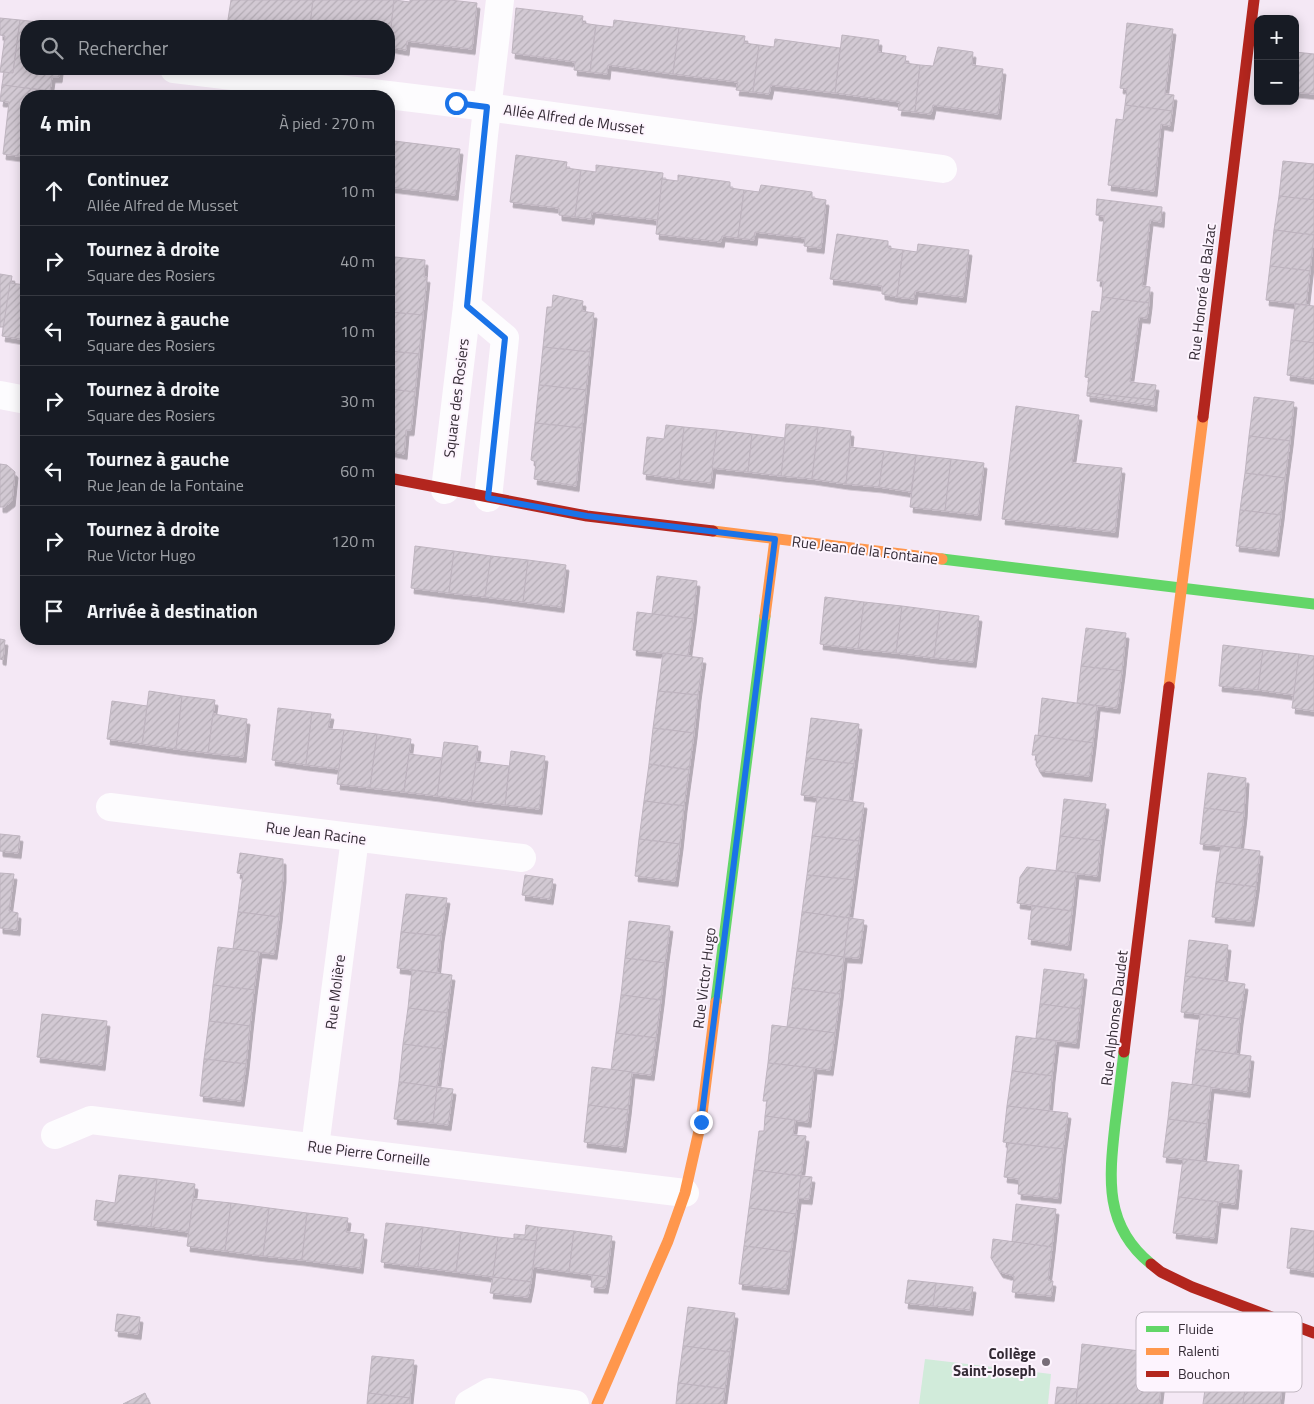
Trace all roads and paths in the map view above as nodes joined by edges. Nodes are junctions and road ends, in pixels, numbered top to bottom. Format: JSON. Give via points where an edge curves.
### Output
{"nodes":[{"id":1,"x":500,"y":0,"type":"edge"},
{"id":2,"x":1254,"y":0,"type":"edge"},
{"id":3,"x":223,"y":75,"type":"edge"},
{"id":4,"x":347,"y":90,"type":"edge"},
{"id":5,"x":395,"y":96,"type":"edge"},
{"id":6,"x":487,"y":107,"type":"junction"},
{"id":7,"x":943,"y":169,"type":"dead end"},
{"id":8,"x":467,"y":306,"type":"junction"},
{"id":9,"x":0,"y":395,"type":"edge"},
{"id":10,"x":20,"y":399,"type":"edge"},
{"id":11,"x":395,"y":479,"type":"edge"},
{"id":12,"x":445,"y":490,"type":"junction"},
{"id":13,"x":488,"y":498,"type":"junction"},
{"id":14,"x":775,"y":539,"type":"junction"},
{"id":15,"x":1181,"y":588,"type":"junction"},
{"id":16,"x":1314,"y":604,"type":"edge"},
{"id":17,"x":110,"y":807,"type":"dead end"},
{"id":18,"x":355,"y":838,"type":"junction"},
{"id":19,"x":522,"y":858,"type":"dead end"},
{"id":20,"x":56,"y":1135,"type":"dead end"},
{"id":21,"x":315,"y":1147,"type":"junction"},
{"id":22,"x":685,"y":1193,"type":"junction"},
{"id":23,"x":1258,"y":1312,"type":"edge"},
{"id":24,"x":1302,"y":1328,"type":"edge"},
{"id":25,"x":1314,"y":1333,"type":"edge"},
{"id":26,"x":469,"y":1404,"type":"edge"},
{"id":27,"x":575,"y":1404,"type":"edge"},
{"id":28,"x":597,"y":1404,"type":"edge"}],
"edges":[{"from":1,"to":6,"type":"street","name":"Square des Rosiers"},
{"from":2,"to":15,"type":"street","name":"Rue Honoré de Balzac"},
{"from":3,"to":4,"type":"street","name":"Allée Alfred de Musset"},
{"from":5,"to":6,"type":"street","name":"Allée Alfred de Musset"},
{"from":6,"to":7,"type":"street","name":"Allée Alfred de Musset"},
{"from":6,"to":8,"type":"street","name":"Square des Rosiers"},
{"from":8,"to":12,"type":"street","name":"Square des Rosiers"},
{"from":8,"to":13,"type":"street","name":"Square des Rosiers","via":[[505,338]]},
{"from":9,"to":10,"type":"street"},
{"from":11,"to":12,"type":"street","name":"Rue Jean de la Fontaine"},
{"from":12,"to":13,"type":"street","name":"Rue Jean de la Fontaine"},
{"from":13,"to":14,"type":"street","name":"Rue Jean de la Fontaine","via":[[587,516]]},
{"from":14,"to":15,"type":"street","name":"Rue Jean de la Fontaine"},
{"from":14,"to":22,"type":"street","name":"Rue Victor Hugo","via":[[701,1122]]},
{"from":15,"to":16,"type":"street","name":"Rue Jean de la Fontaine"},
{"from":15,"to":23,"type":"street","name":"Rue Alphonse Daudet","via":[[1110,1181],[1114,1207],[1124,1232],[1139,1254],[1161,1272]]},
{"from":17,"to":18,"type":"street","name":"Rue Jean Racine"},
{"from":18,"to":19,"type":"street","name":"Rue Jean Racine"},
{"from":18,"to":21,"type":"street","name":"Rue Molière"},
{"from":20,"to":21,"type":"street","name":"Rue Pierre Corneille","via":[[91,1120]]},
{"from":21,"to":22,"type":"street","name":"Rue Pierre Corneille"},
{"from":22,"to":28,"type":"street","name":"Rue Victor Hugo","via":[[668,1241]]},
{"from":24,"to":25,"type":"street","name":"Rue Alphonse Daudet"},
{"from":26,"to":27,"type":"street","via":[[490,1392]]}]}
